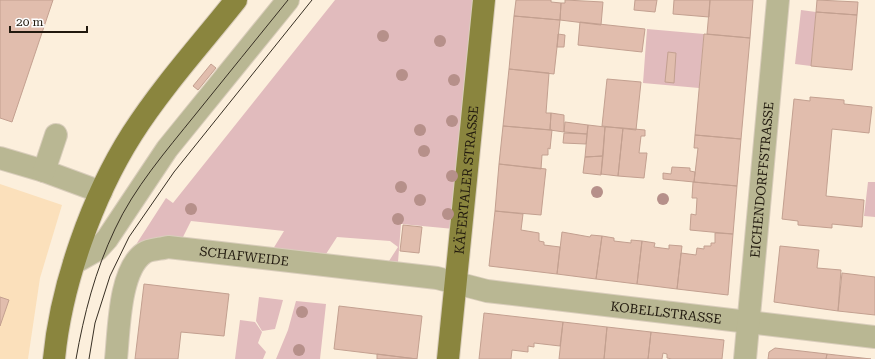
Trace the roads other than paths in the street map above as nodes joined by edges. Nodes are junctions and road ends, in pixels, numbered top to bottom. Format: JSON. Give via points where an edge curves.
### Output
{"nodes":[{"id":1,"x":236,"y":0,"type":"edge"},
{"id":2,"x":288,"y":0,"type":"edge"},
{"id":3,"x":484,"y":0,"type":"edge"},
{"id":4,"x":778,"y":0,"type":"edge"},
{"id":5,"x":56,"y":135,"type":"dead end"},
{"id":6,"x":0,"y":158,"type":"edge"},
{"id":7,"x":44,"y":171,"type":"junction"},
{"id":8,"x":101,"y":192,"type":"junction"},
{"id":9,"x":74,"y":263,"type":"junction"},
{"id":10,"x":457,"y":283,"type":"junction"},
{"id":11,"x":750,"y":321,"type":"junction"},
{"id":12,"x":875,"y":337,"type":"edge"},
{"id":13,"x":54,"y":359,"type":"edge"},
{"id":14,"x":116,"y":359,"type":"edge"},
{"id":15,"x":448,"y":359,"type":"edge"},
{"id":16,"x":745,"y":359,"type":"edge"}],
"edges":[{"from":1,"to":8,"type":"main road","via":[[132,134]]},
{"from":2,"to":9,"type":"street","via":[[167,150],[107,239],[97,250]]},
{"from":3,"to":10,"type":"main road","name":"KÄFERTALER STRASSE"},
{"from":4,"to":11,"type":"street","name":"EICHENDORFFSTRASSE"},
{"from":5,"to":7,"type":"street"},
{"from":6,"to":7,"type":"street"},
{"from":7,"to":8,"type":"street"},
{"from":8,"to":9,"type":"main road"},
{"from":9,"to":13,"type":"main road"},
{"from":10,"to":11,"type":"street","name":"KOBELLSTRASSE","via":[[487,291]]},
{"from":10,"to":14,"type":"street","name":"SCHAFWEIDE","via":[[437,278],[168,247],[145,252],[132,268],[122,299]]},
{"from":10,"to":15,"type":"main road","name":"KÄFERTALER STRASSE"},
{"from":11,"to":12,"type":"street","name":"KOBELLSTRASSE"},
{"from":11,"to":16,"type":"street","name":"EICHENDORFFSTRASSE"}]}
